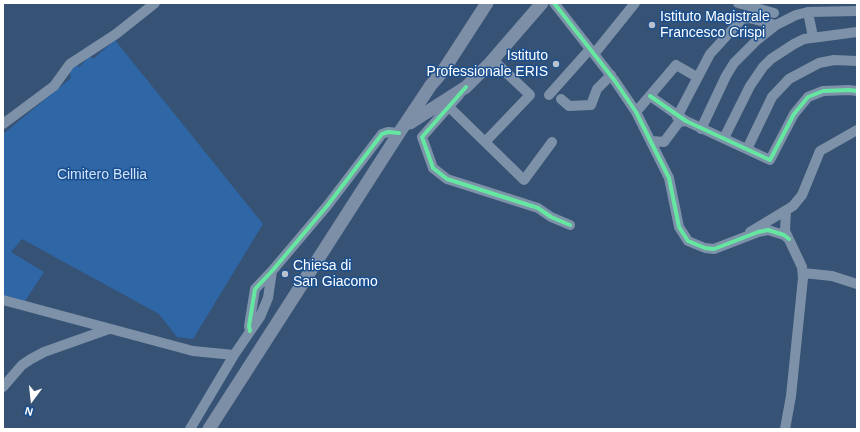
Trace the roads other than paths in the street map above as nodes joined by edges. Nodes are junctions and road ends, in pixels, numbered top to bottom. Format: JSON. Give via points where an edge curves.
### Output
{"nodes":[{"id":1,"x":155,"y":3,"type":"edge"},
{"id":2,"x":487,"y":3,"type":"edge"},
{"id":3,"x":542,"y":3,"type":"edge"},
{"id":4,"x":554,"y":3,"type":"edge"},
{"id":5,"x":635,"y":3,"type":"edge"},
{"id":6,"x":738,"y":3,"type":"edge"},
{"id":7,"x":857,"y":11,"type":"edge"},
{"id":8,"x":808,"y":12,"type":"junction"},
{"id":9,"x":774,"y":13,"type":"dead end"},
{"id":10,"x":776,"y":25,"type":"junction"},
{"id":11,"x":857,"y":32,"type":"edge"},
{"id":12,"x":813,"y":37,"type":"junction"},
{"id":13,"x":592,"y":52,"type":"junction"},
{"id":14,"x":493,"y":60,"type":"junction"},
{"id":15,"x":857,"y":61,"type":"edge"},
{"id":16,"x":443,"y":71,"type":"junction"},
{"id":17,"x":610,"y":75,"type":"junction"},
{"id":18,"x":697,"y":77,"type":"junction"},
{"id":19,"x":857,"y":92,"type":"edge"},
{"id":20,"x":549,"y":95,"type":"dead end"},
{"id":21,"x":650,"y":96,"type":"junction"},
{"id":22,"x":561,"y":99,"type":"dead end"},
{"id":23,"x":448,"y":102,"type":"junction"},
{"id":24,"x":636,"y":112,"type":"junction"},
{"id":25,"x":681,"y":119,"type":"junction"},
{"id":26,"x":3,"y":124,"type":"edge"},
{"id":27,"x":701,"y":129,"type":"junction"},
{"id":28,"x":857,"y":130,"type":"edge"},
{"id":29,"x":400,"y":131,"type":"junction"},
{"id":30,"x":724,"y":138,"type":"junction"},
{"id":31,"x":652,"y":141,"type":"junction"},
{"id":32,"x":485,"y":142,"type":"junction"},
{"id":33,"x":552,"y":142,"type":"dead end"},
{"id":34,"x":747,"y":149,"type":"junction"},
{"id":35,"x":786,"y":211,"type":"junction"},
{"id":36,"x":570,"y":225,"type":"dead end"},
{"id":37,"x":744,"y":237,"type":"junction"},
{"id":38,"x":789,"y":239,"type":"junction"},
{"id":39,"x":272,"y":271,"type":"junction"},
{"id":40,"x":803,"y":272,"type":"junction"},
{"id":41,"x":857,"y":284,"type":"edge"},
{"id":42,"x":3,"y":300,"type":"edge"},
{"id":43,"x":109,"y":329,"type":"junction"},
{"id":44,"x":250,"y":331,"type":"junction"},
{"id":45,"x":234,"y":355,"type":"junction"},
{"id":46,"x":242,"y":377,"type":"junction"},
{"id":47,"x":3,"y":387,"type":"edge"},
{"id":48,"x":190,"y":429,"type":"edge"},
{"id":49,"x":209,"y":429,"type":"edge"},
{"id":50,"x":217,"y":429,"type":"edge"},
{"id":51,"x":785,"y":429,"type":"edge"}],
"edges":[{"from":1,"to":26,"type":"street","via":[[116,34],[70,64],[54,86]]},
{"from":2,"to":16,"type":"main road"},
{"from":3,"to":14,"type":"main road"},
{"from":4,"to":13,"type":"street"},
{"from":5,"to":13,"type":"street"},
{"from":6,"to":9,"type":"street"},
{"from":7,"to":8,"type":"street"},
{"from":8,"to":10,"type":"street"},
{"from":8,"to":12,"type":"street"},
{"from":10,"to":18,"type":"street","via":[[749,18],[742,19],[710,54]]},
{"from":10,"to":27,"type":"street","via":[[734,63],[717,92]]},
{"from":11,"to":12,"type":"street"},
{"from":12,"to":30,"type":"street","via":[[780,52],[763,67],[750,86]]},
{"from":13,"to":17,"type":"street"},
{"from":13,"to":20,"type":"street"},
{"from":14,"to":23,"type":"main road"},
{"from":14,"to":32,"type":"street","via":[[530,96]]},
{"from":15,"to":34,"type":"street","via":[[819,63],[789,79],[772,97]]},
{"from":16,"to":23,"type":"main road","via":[[440,87]]},
{"from":16,"to":29,"type":"main road"},
{"from":17,"to":22,"type":"street","via":[[597,89],[592,105],[569,106]]},
{"from":17,"to":24,"type":"street"},
{"from":18,"to":21,"type":"street","via":[[676,65]]},
{"from":18,"to":25,"type":"street"},
{"from":19,"to":34,"type":"street","via":[[823,91],[808,97],[794,114],[770,160]]},
{"from":21,"to":24,"type":"street"},
{"from":21,"to":25,"type":"street"},
{"from":23,"to":29,"type":"main road","via":[[423,113]]},
{"from":23,"to":32,"type":"street"},
{"from":23,"to":36,"type":"street","via":[[422,137],[433,168],[447,179],[538,208]]},
{"from":24,"to":31,"type":"street"},
{"from":25,"to":27,"type":"street"},
{"from":25,"to":31,"type":"street","via":[[664,142]]},
{"from":27,"to":30,"type":"street"},
{"from":28,"to":35,"type":"street","via":[[820,151],[802,195]]},
{"from":29,"to":39,"type":"street","via":[[382,134],[343,186]]},
{"from":29,"to":46,"type":"main road"},
{"from":30,"to":34,"type":"street"},
{"from":31,"to":37,"type":"street","via":[[669,178],[679,227],[688,241],[714,249]]},
{"from":32,"to":33,"type":"street","via":[[524,180]]},
{"from":35,"to":37,"type":"street"},
{"from":35,"to":38,"type":"street","via":[[785,231]]},
{"from":37,"to":38,"type":"street","via":[[768,230]]},
{"from":38,"to":40,"type":"street"},
{"from":39,"to":44,"type":"street","via":[[268,298],[260,317]]},
{"from":39,"to":44,"type":"street","via":[[255,289]]},
{"from":40,"to":41,"type":"street","via":[[832,276]]},
{"from":40,"to":51,"type":"street"},
{"from":42,"to":43,"type":"street"},
{"from":43,"to":45,"type":"street","via":[[193,352]]},
{"from":43,"to":47,"type":"street","via":[[31,359],[22,365]]},
{"from":44,"to":45,"type":"street"},
{"from":45,"to":48,"type":"street"},
{"from":46,"to":49,"type":"main road"},
{"from":46,"to":50,"type":"main road"}]}
